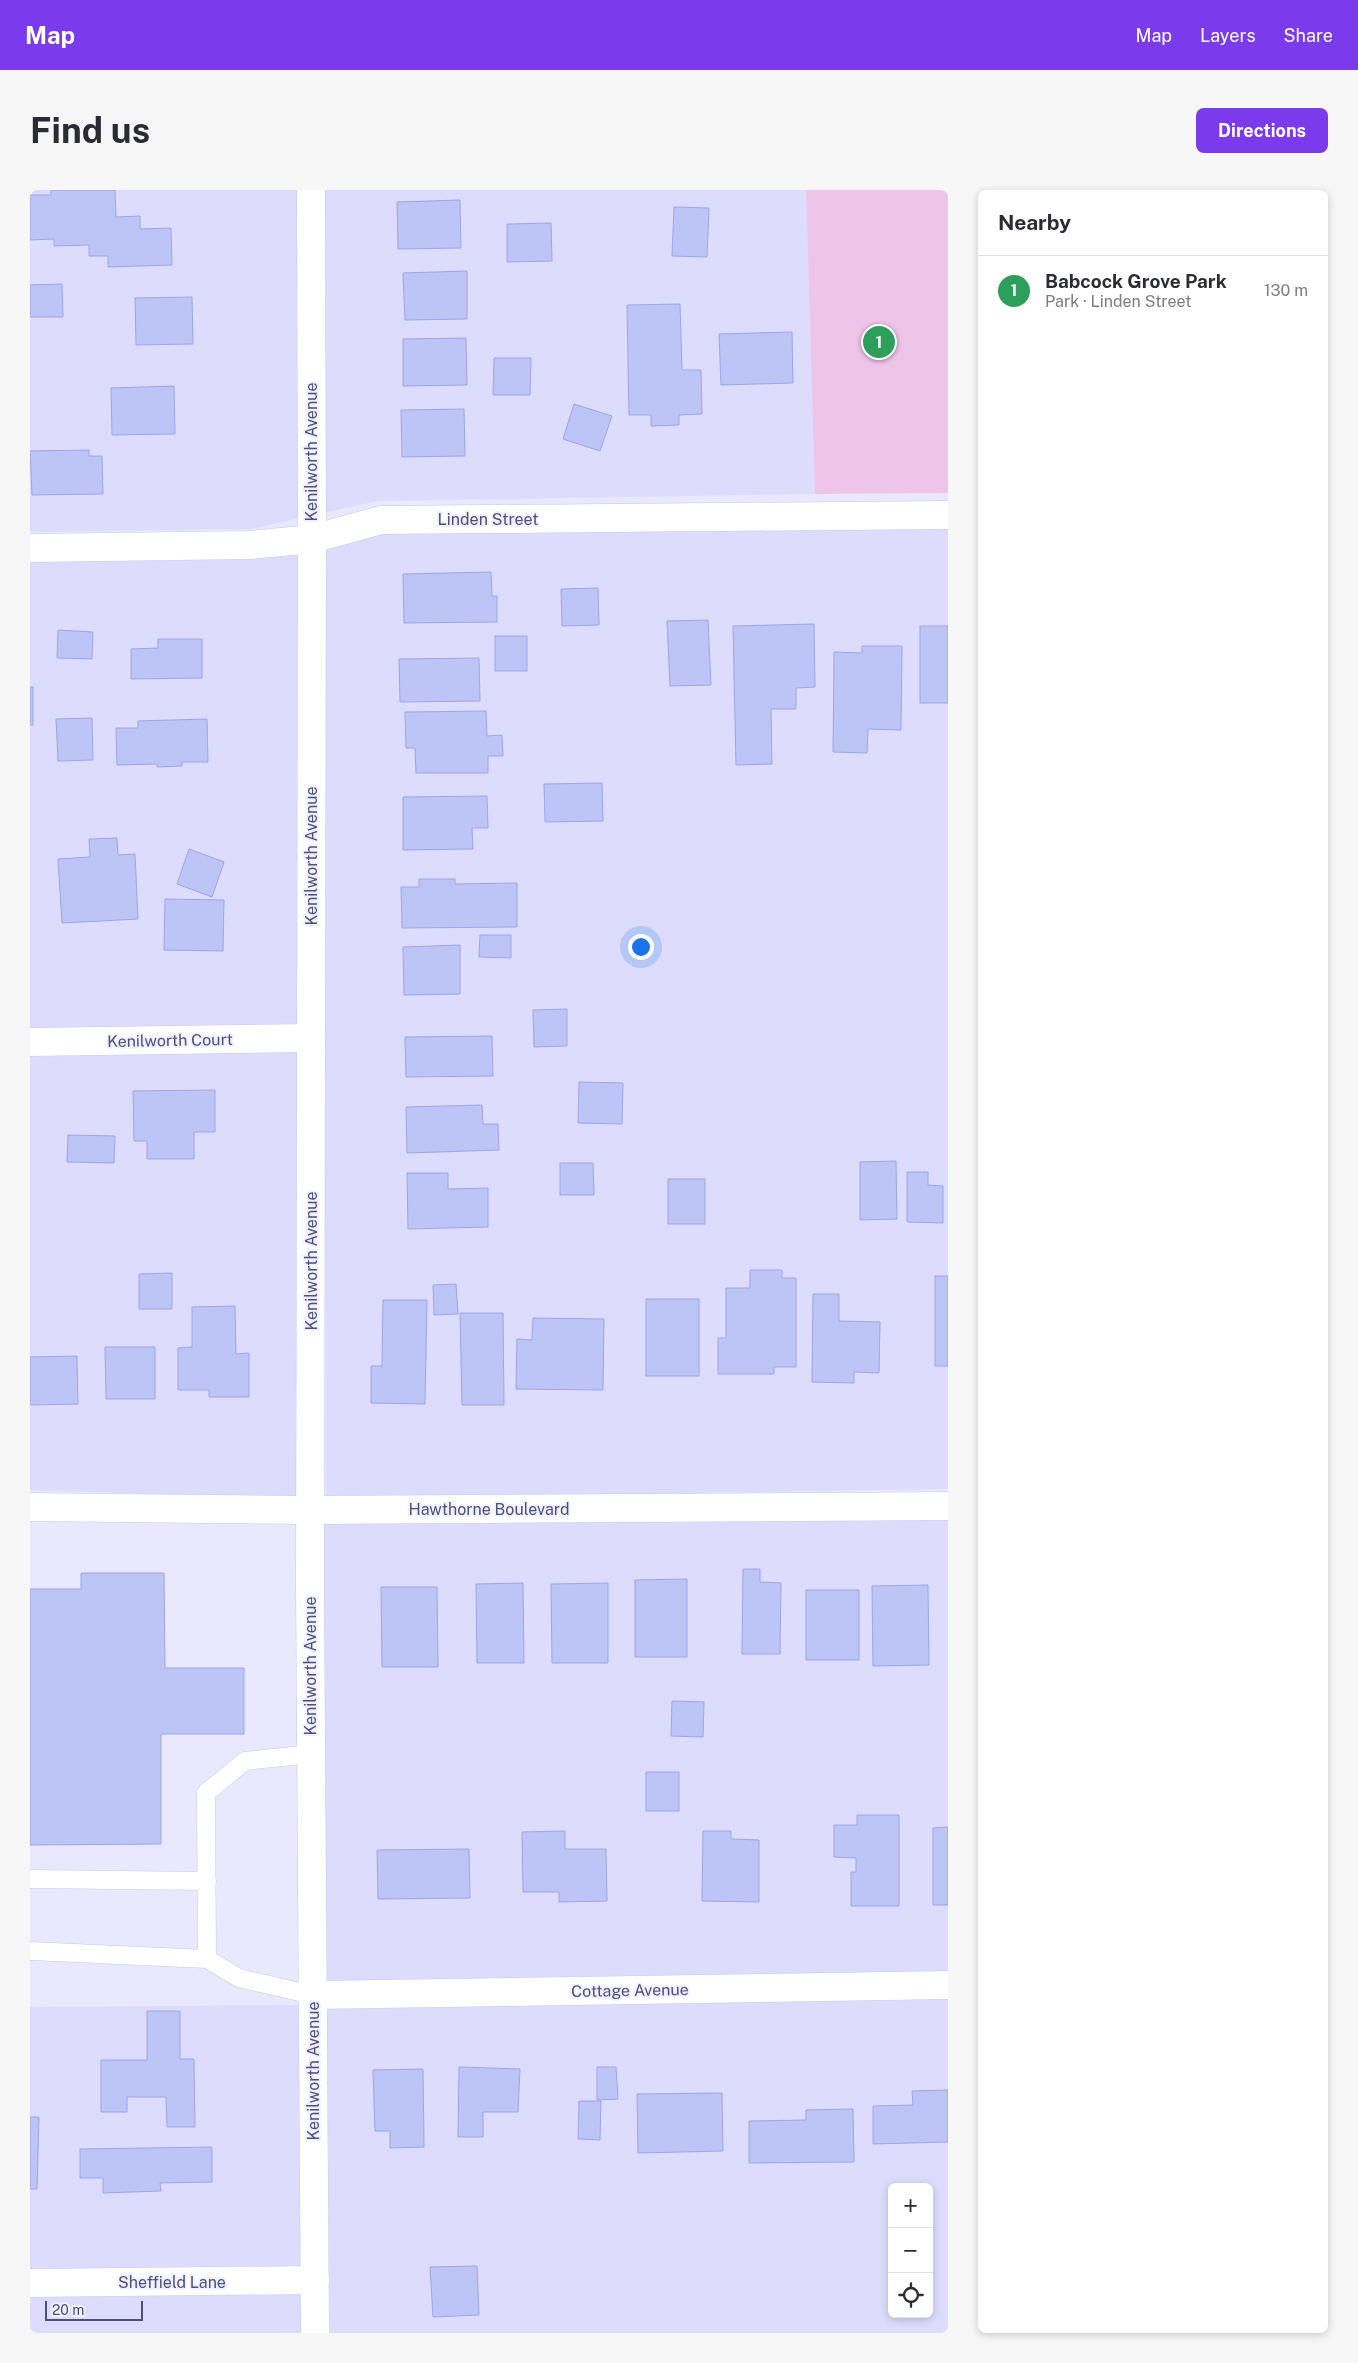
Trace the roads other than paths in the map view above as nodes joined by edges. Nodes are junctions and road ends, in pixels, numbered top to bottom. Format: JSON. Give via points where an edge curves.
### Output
{"nodes":[{"id":1,"x":311,"y":190,"type":"edge"},
{"id":2,"x":948,"y":515,"type":"edge"},
{"id":3,"x":312,"y":539,"type":"junction"},
{"id":4,"x":30,"y":548,"type":"edge"},
{"id":5,"x":311,"y":1038,"type":"junction"},
{"id":6,"x":30,"y":1042,"type":"edge"},
{"id":7,"x":948,"y":1506,"type":"edge"},
{"id":8,"x":30,"y":1507,"type":"edge"},
{"id":9,"x":311,"y":1510,"type":"junction"},
{"id":10,"x":311,"y":1754,"type":"junction"},
{"id":11,"x":30,"y":1879,"type":"edge"},
{"id":12,"x":207,"y":1881,"type":"junction"},
{"id":13,"x":30,"y":1951,"type":"edge"},
{"id":14,"x":207,"y":1959,"type":"junction"},
{"id":15,"x":948,"y":1985,"type":"edge"},
{"id":16,"x":313,"y":1995,"type":"junction"},
{"id":17,"x":315,"y":2280,"type":"junction"},
{"id":18,"x":30,"y":2283,"type":"edge"},
{"id":19,"x":315,"y":2333,"type":"edge"}],
"edges":[{"from":1,"to":3,"type":"street","name":"Kenilworth Avenue"},
{"from":2,"to":3,"type":"street","name":"Linden Street","via":[[381,520]]},
{"from":3,"to":4,"type":"street","name":"Linden Street","via":[[250,545]]},
{"from":3,"to":5,"type":"street","name":"Kenilworth Avenue"},
{"from":5,"to":6,"type":"street","name":"Kenilworth Court"},
{"from":5,"to":9,"type":"street","name":"Kenilworth Avenue"},
{"from":7,"to":9,"type":"street","name":"Hawthorne Boulevard"},
{"from":8,"to":9,"type":"street","name":"Hawthorne Boulevard"},
{"from":9,"to":10,"type":"street","name":"Kenilworth Avenue"},
{"from":10,"to":12,"type":"lane","via":[[245,1762],[206,1793]]},
{"from":10,"to":16,"type":"street","name":"Kenilworth Avenue"},
{"from":11,"to":12,"type":"lane"},
{"from":12,"to":14,"type":"lane"},
{"from":13,"to":14,"type":"lane"},
{"from":14,"to":16,"type":"lane","via":[[239,1978]]},
{"from":15,"to":16,"type":"street","name":"Cottage Avenue"},
{"from":16,"to":17,"type":"street","name":"Kenilworth Avenue"},
{"from":17,"to":18,"type":"street","name":"Sheffield Lane"},
{"from":17,"to":19,"type":"street","name":"Kenilworth Avenue"}]}
